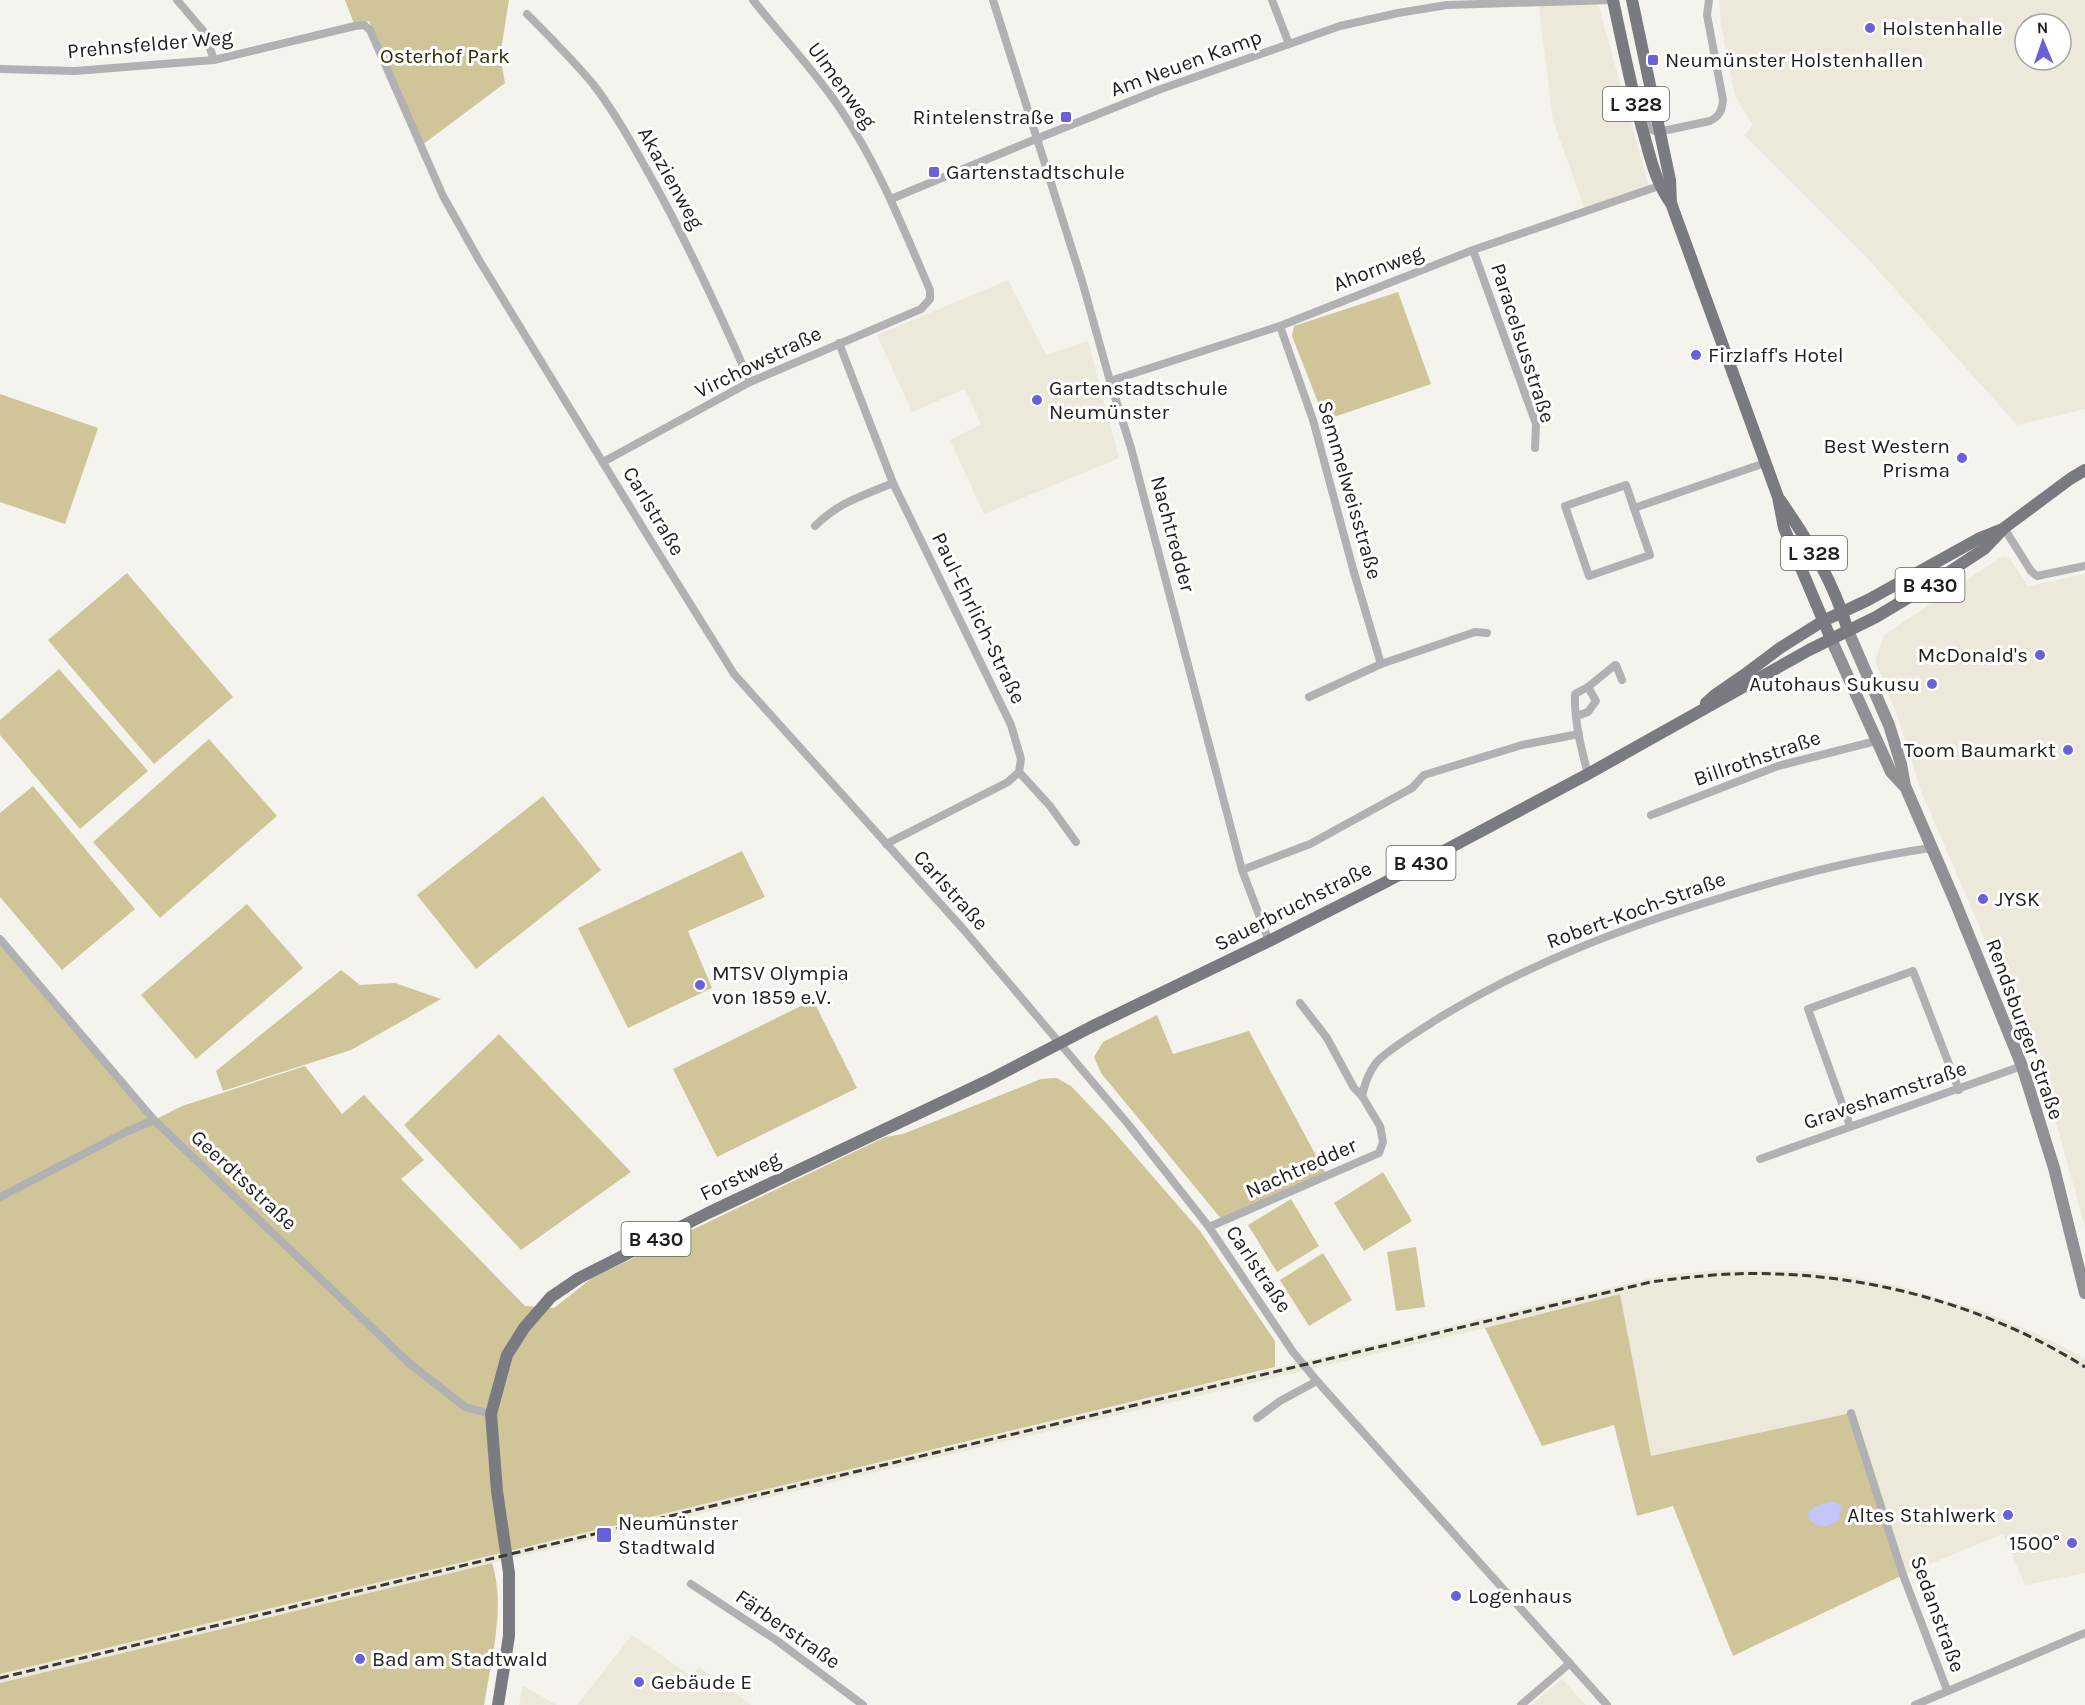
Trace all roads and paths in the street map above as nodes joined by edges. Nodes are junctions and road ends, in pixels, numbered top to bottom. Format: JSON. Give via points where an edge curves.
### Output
{"nodes":[{"id":1,"x":177,"y":0,"type":"edge"},
{"id":2,"x":753,"y":0,"type":"edge"},
{"id":3,"x":993,"y":0,"type":"edge"},
{"id":4,"x":1272,"y":0,"type":"edge"},
{"id":5,"x":1613,"y":0,"type":"edge"},
{"id":6,"x":1632,"y":0,"type":"edge"},
{"id":7,"x":1709,"y":0,"type":"edge"},
{"id":8,"x":527,"y":14,"type":"dead end"},
{"id":9,"x":370,"y":30,"type":"joint"},
{"id":10,"x":1289,"y":44,"type":"junction"},
{"id":11,"x":214,"y":60,"type":"junction"},
{"id":12,"x":0,"y":69,"type":"edge"},
{"id":13,"x":1638,"y":113,"type":"junction"},
{"id":14,"x":1658,"y":132,"type":"junction"},
{"id":15,"x":1036,"y":139,"type":"junction"},
{"id":16,"x":1649,"y":153,"type":"junction"},
{"id":17,"x":1659,"y":186,"type":"junction"},
{"id":18,"x":891,"y":199,"type":"junction"},
{"id":19,"x":1671,"y":203,"type":"junction"},
{"id":20,"x":1473,"y":250,"type":"junction"},
{"id":21,"x":1280,"y":326,"type":"junction"},
{"id":22,"x":840,"y":343,"type":"junction"},
{"id":23,"x":1110,"y":381,"type":"junction"},
{"id":24,"x":750,"y":382,"type":"junction"},
{"id":25,"x":1535,"y":448,"type":"dead end"},
{"id":26,"x":603,"y":462,"type":"junction"},
{"id":27,"x":1765,"y":463,"type":"junction"},
{"id":28,"x":2085,"y":470,"type":"edge"},
{"id":29,"x":893,"y":483,"type":"junction"},
{"id":30,"x":1778,"y":497,"type":"junction"},
{"id":31,"x":1634,"y":508,"type":"junction"},
{"id":32,"x":815,"y":526,"type":"dead end"},
{"id":33,"x":2004,"y":528,"type":"junction"},
{"id":34,"x":2085,"y":566,"type":"edge"},
{"id":35,"x":1842,"y":612,"type":"junction"},
{"id":36,"x":1823,"y":621,"type":"junction"},
{"id":37,"x":1848,"y":631,"type":"junction"},
{"id":38,"x":1487,"y":633,"type":"dead end"},
{"id":39,"x":1831,"y":639,"type":"junction"},
{"id":40,"x":1381,"y":664,"type":"junction"},
{"id":41,"x":1622,"y":681,"type":"dead end"},
{"id":42,"x":1588,"y":687,"type":"junction"},
{"id":43,"x":1309,"y":697,"type":"dead end"},
{"id":44,"x":1699,"y":710,"type":"junction"},
{"id":45,"x":1577,"y":716,"type":"junction"},
{"id":46,"x":1579,"y":734,"type":"junction"},
{"id":47,"x":1876,"y":741,"type":"junction"},
{"id":48,"x":1019,"y":772,"type":"junction"},
{"id":49,"x":1588,"y":774,"type":"junction"},
{"id":50,"x":1905,"y":786,"type":"junction"},
{"id":51,"x":1651,"y":815,"type":"dead end"},
{"id":52,"x":1076,"y":842,"type":"dead end"},
{"id":53,"x":886,"y":844,"type":"junction"},
{"id":54,"x":1931,"y":848,"type":"junction"},
{"id":55,"x":1242,"y":870,"type":"junction"},
{"id":56,"x":0,"y":939,"type":"edge"},
{"id":57,"x":1269,"y":941,"type":"junction"},
{"id":58,"x":1300,"y":1004,"type":"dead end"},
{"id":59,"x":1059,"y":1043,"type":"junction"},
{"id":60,"x":2022,"y":1066,"type":"junction"},
{"id":61,"x":1959,"y":1090,"type":"junction"},
{"id":62,"x":1362,"y":1096,"type":"junction"},
{"id":63,"x":154,"y":1120,"type":"junction"},
{"id":64,"x":1850,"y":1126,"type":"junction"},
{"id":65,"x":1760,"y":1159,"type":"dead end"},
{"id":66,"x":0,"y":1197,"type":"edge"},
{"id":67,"x":1209,"y":1227,"type":"junction"},
{"id":68,"x":2085,"y":1293,"type":"edge"},
{"id":69,"x":1317,"y":1381,"type":"junction"},
{"id":70,"x":1851,"y":1413,"type":"dead end"},
{"id":71,"x":491,"y":1414,"type":"junction"},
{"id":72,"x":1257,"y":1418,"type":"dead end"},
{"id":73,"x":691,"y":1584,"type":"dead end"},
{"id":74,"x":2085,"y":1633,"type":"edge"},
{"id":75,"x":1570,"y":1664,"type":"junction"},
{"id":76,"x":1947,"y":1690,"type":"junction"},
{"id":77,"x":498,"y":1705,"type":"edge"},
{"id":78,"x":863,"y":1705,"type":"edge"},
{"id":79,"x":1521,"y":1705,"type":"edge"},
{"id":80,"x":1607,"y":1705,"type":"edge"},
{"id":81,"x":1915,"y":1705,"type":"edge"}],
"edges":[{"from":1,"to":11,"type":"street","via":[[205,33]]},
{"from":2,"to":18,"type":"street","name":"Ulmenweg","via":[[840,109]]},
{"from":3,"to":15,"type":"street"},
{"from":4,"to":10,"type":"street"},
{"from":5,"to":10,"type":"street","name":"Am Neuen Kamp","via":[[1447,5],[1340,26]]},
{"from":5,"to":13,"type":"main road","name":"Rendsburger Straße","number":"L 328"},
{"from":6,"to":14,"type":"main road","name":"Rendsburger Straße","number":"L 328"},
{"from":7,"to":14,"type":"street","via":[[1707,15],[1722,111],[1710,121]]},
{"from":8,"to":24,"type":"street","name":"Akazienweg","via":[[562,48],[622,124],[672,214]]},
{"from":9,"to":11,"type":"street","name":"Prehnsfelder Weg","via":[[364,25],[355,26]]},
{"from":9,"to":26,"type":"street","name":"Carlstraße","via":[[443,196]]},
{"from":10,"to":15,"type":"street","name":"Am Neuen Kamp"},
{"from":11,"to":12,"type":"street","name":"Prehnsfelder Weg","via":[[75,71]]},
{"from":13,"to":14,"type":"street"},
{"from":13,"to":16,"type":"main road","name":"Rendsburger Straße","number":"L 328"},
{"from":14,"to":16,"type":"street"},
{"from":14,"to":19,"type":"main road","name":"Rendsburger Straße","number":"L 328","via":[[1670,180]]},
{"from":15,"to":18,"type":"street","name":"Am Neuen Kamp"},
{"from":15,"to":23,"type":"street","name":"Nachtredder"},
{"from":16,"to":17,"type":"main road","name":"Rendsburger Straße","number":"L 328"},
{"from":17,"to":19,"type":"main road","name":"Rendsburger Straße","number":"L 328"},
{"from":17,"to":20,"type":"street","name":"Ahornweg"},
{"from":18,"to":22,"type":"street","name":"Virchowstraße","via":[[930,290],[930,299],[921,309]]},
{"from":19,"to":27,"type":"main road","name":"Rendsburger Straße","number":"L 328"},
{"from":20,"to":21,"type":"street","name":"Ahornweg"},
{"from":20,"to":25,"type":"street","name":"Paracelsusstraße","via":[[1536,424]]},
{"from":21,"to":23,"type":"street","name":"Ahornweg"},
{"from":21,"to":40,"type":"street","name":"Semmelweisstraße","via":[[1313,420]]},
{"from":22,"to":24,"type":"street","name":"Virchowstraße"},
{"from":22,"to":29,"type":"street","name":"Paul-Ehrlich-Straße"},
{"from":23,"to":55,"type":"street","name":"Nachtredder"},
{"from":24,"to":26,"type":"street","name":"Virchowstraße"},
{"from":26,"to":53,"type":"street","name":"Carlstraße","via":[[734,674]]},
{"from":27,"to":30,"type":"main road","name":"Rendsburger Straße","number":"L 328"},
{"from":27,"to":31,"type":"street"},
{"from":28,"to":33,"type":"main road","number":"B 430"},
{"from":29,"to":32,"type":"street","via":[[842,504]]},
{"from":29,"to":48,"type":"street","name":"Paul-Ehrlich-Straße","via":[[1011,725],[1021,759]]},
{"from":30,"to":35,"type":"main road","name":"Rendsburger Straße","number":"L 328","via":[[1829,579]]},
{"from":30,"to":36,"type":"main road","name":"Rendsburger Straße","number":"L 328","via":[[1784,528]]},
{"from":31,"to":31,"type":"street","via":[[1650,555],[1589,576],[1565,506],[1626,485]]},
{"from":33,"to":34,"type":"street","via":[[2037,576]]},
{"from":33,"to":35,"type":"main road","number":"B 430"},
{"from":33,"to":37,"type":"main road","number":"B 430","via":[[1984,549],[1876,618]]},
{"from":35,"to":36,"type":"main road","number":"B 430"},
{"from":35,"to":37,"type":"main road","name":"Rendsburger Straße","number":"L 328"},
{"from":36,"to":39,"type":"main road","name":"Rendsburger Straße","number":"L 328"},
{"from":36,"to":44,"type":"main road","name":"Sauerbruchstraße","number":"B 430","via":[[1779,648]]},
{"from":37,"to":39,"type":"main road","number":"B 430"},
{"from":37,"to":50,"type":"street","name":"Rendsburger Straße","via":[[1889,725]]},
{"from":38,"to":40,"type":"street","via":[[1475,632]]},
{"from":39,"to":44,"type":"main road","name":"Sauerbruchstraße","number":"B 430"},
{"from":39,"to":47,"type":"street","name":"Rendsburger Straße"},
{"from":40,"to":43,"type":"street"},
{"from":41,"to":42,"type":"street","via":[[1615,665]]},
{"from":42,"to":45,"type":"street","via":[[1575,694]]},
{"from":42,"to":45,"type":"street","via":[[1596,701],[1588,712]]},
{"from":44,"to":49,"type":"main road","name":"Sauerbruchstraße","number":"B 430"},
{"from":45,"to":46,"type":"street"},
{"from":46,"to":49,"type":"street"},
{"from":46,"to":55,"type":"street","via":[[1522,745],[1424,776],[1412,788],[1310,844]]},
{"from":47,"to":50,"type":"street","name":"Rendsburger Straße","via":[[1891,772]]},
{"from":47,"to":51,"type":"street","name":"Billrothstraße","via":[[1778,766]]},
{"from":48,"to":52,"type":"street"},
{"from":48,"to":53,"type":"street","via":[[1001,786]]},
{"from":49,"to":57,"type":"main road","name":"Sauerbruchstraße","number":"B 430"},
{"from":50,"to":54,"type":"street","name":"Rendsburger Straße"},
{"from":53,"to":59,"type":"street","name":"Carlstraße"},
{"from":54,"to":60,"type":"street","name":"Rendsburger Straße"},
{"from":54,"to":62,"type":"street","name":"Robert-Koch-Straße","via":[[1840,865],[1746,890],[1620,930],[1519,974],[1467,1001],[1377,1061]]},
{"from":55,"to":57,"type":"street","name":"Nachtredder"},
{"from":56,"to":63,"type":"street","name":"Geerdtsstraße"},
{"from":57,"to":59,"type":"main road","name":"Sauerbruchstraße","number":"B 430"},
{"from":58,"to":62,"type":"street","name":"Nachtredder","via":[[1327,1038]]},
{"from":59,"to":67,"type":"street","name":"Carlstraße"},
{"from":59,"to":71,"type":"main road","name":"Forstweg","number":"B 430","via":[[579,1278],[551,1297],[524,1328],[507,1355]]},
{"from":60,"to":61,"type":"street","name":"Graveshamstraße"},
{"from":60,"to":68,"type":"street","name":"Rendsburger Straße","via":[[2054,1168]]},
{"from":61,"to":64,"type":"street","name":"Graveshamstraße"},
{"from":61,"to":64,"type":"street","via":[[1913,970],[1808,1009]]},
{"from":62,"to":67,"type":"street","name":"Nachtredder","via":[[1380,1126],[1383,1142],[1379,1154]]},
{"from":63,"to":66,"type":"street"},
{"from":63,"to":71,"type":"street","name":"Geerdtsstraße","via":[[410,1363],[465,1407]]},
{"from":64,"to":65,"type":"street","name":"Graveshamstraße"},
{"from":67,"to":69,"type":"street","name":"Carlstraße"},
{"from":69,"to":72,"type":"street"},
{"from":69,"to":75,"type":"street","name":"Carlstraße"},
{"from":70,"to":76,"type":"street","name":"Sedanstraße","via":[[1903,1575]]},
{"from":71,"to":77,"type":"main road","name":"Forstweg","number":"B 430","via":[[494,1471],[509,1573],[509,1636]]},
{"from":73,"to":78,"type":"street","name":"Färberstraße","via":[[776,1640]]},
{"from":74,"to":76,"type":"street","name":"Sedanstraße"},
{"from":75,"to":79,"type":"street"},
{"from":75,"to":80,"type":"street","name":"Carlstraße"},
{"from":76,"to":81,"type":"street","name":"Sedanstraße"}]}
